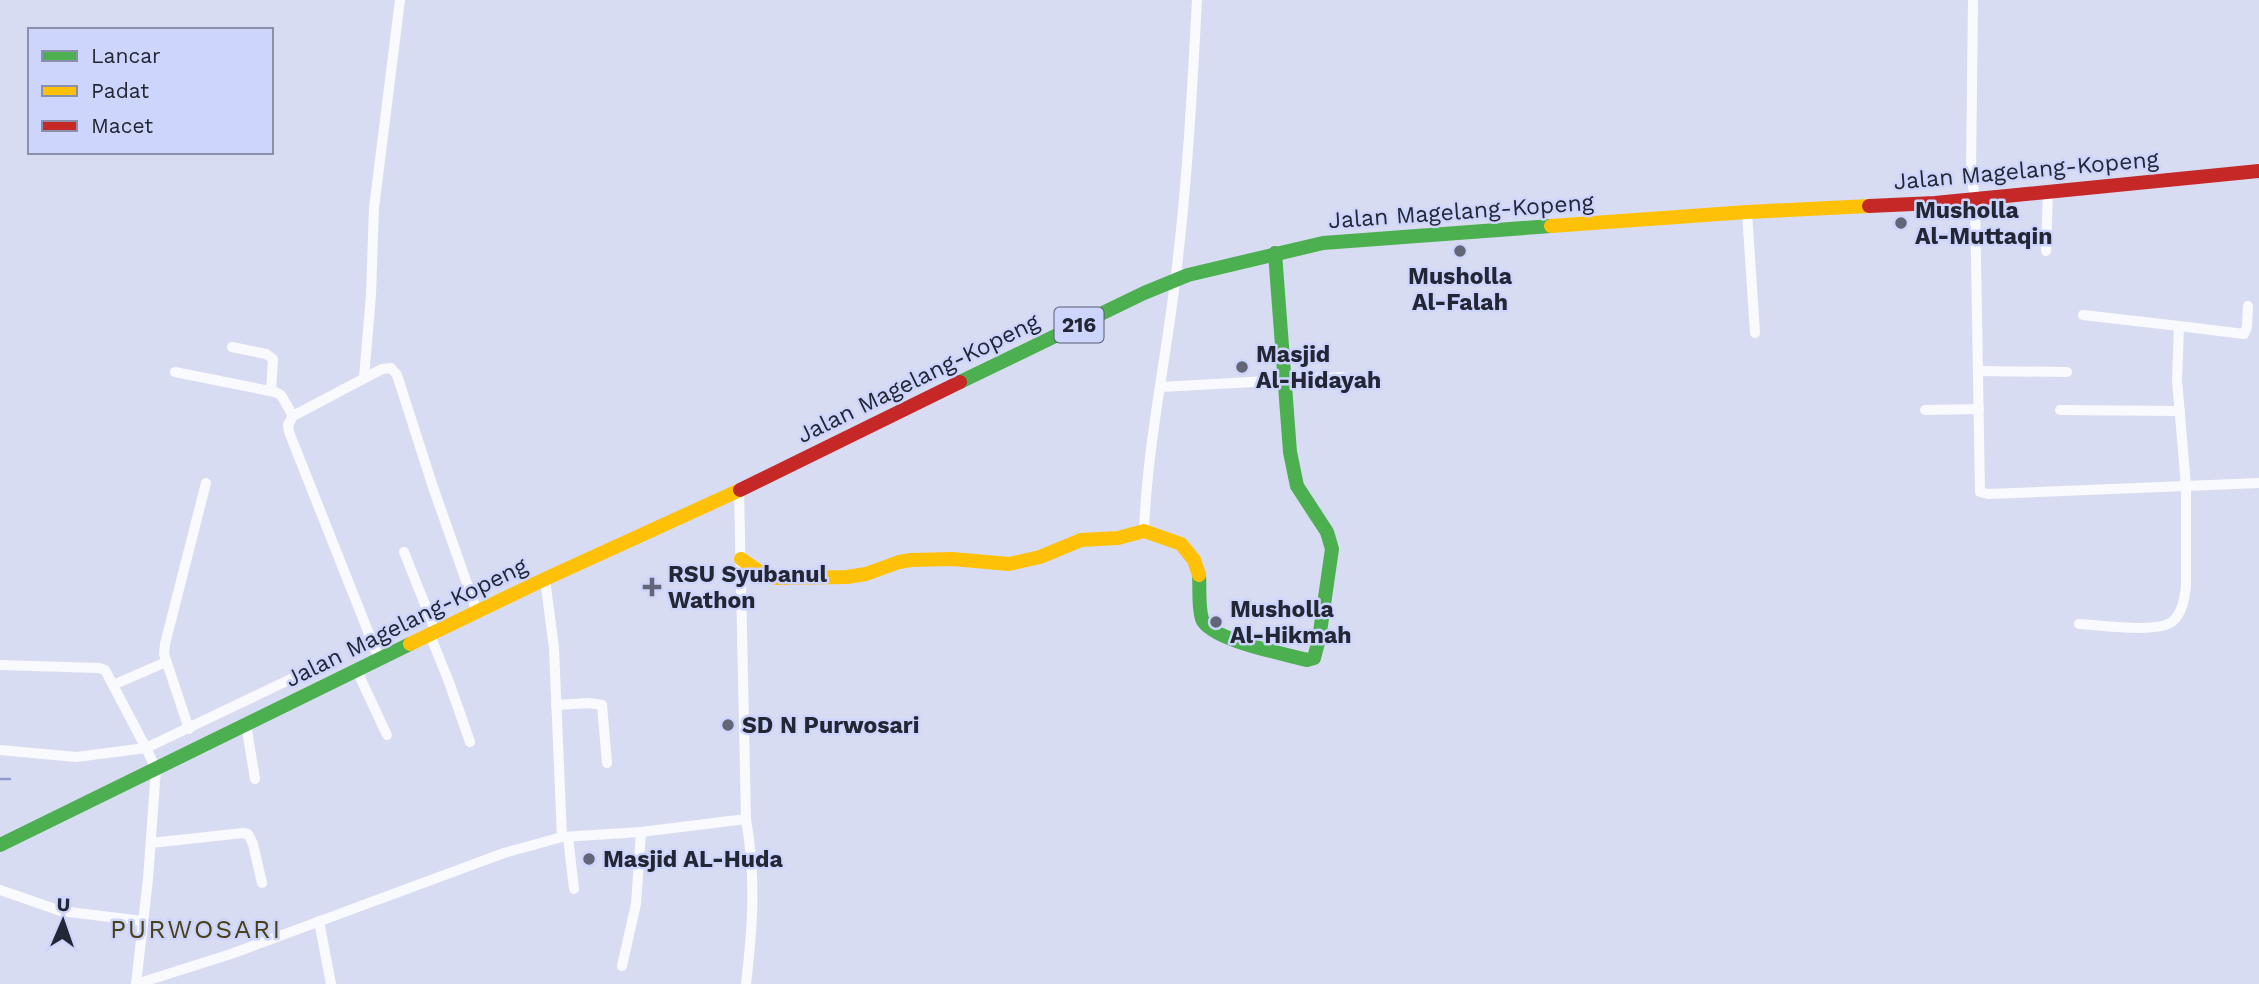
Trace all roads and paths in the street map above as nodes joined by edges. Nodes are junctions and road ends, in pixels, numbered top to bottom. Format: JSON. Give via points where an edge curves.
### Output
{"nodes":[{"id":1,"x":400,"y":0,"type":"edge"},
{"id":2,"x":1197,"y":0,"type":"edge"},
{"id":3,"x":1973,"y":0,"type":"edge"},
{"id":4,"x":2259,"y":171,"type":"edge"},
{"id":5,"x":2048,"y":191,"type":"junction"},
{"id":6,"x":1975,"y":199,"type":"junction"},
{"id":7,"x":1747,"y":212,"type":"junction"},
{"id":8,"x":2046,"y":251,"type":"dead end"},
{"id":9,"x":1275,"y":253,"type":"junction"},
{"id":10,"x":1176,"y":280,"type":"junction"},
{"id":11,"x":2248,"y":306,"type":"dead end"},
{"id":12,"x":2083,"y":315,"type":"dead end"},
{"id":13,"x":2179,"y":326,"type":"junction"},
{"id":14,"x":1755,"y":333,"type":"dead end"},
{"id":15,"x":232,"y":347,"type":"dead end"},
{"id":16,"x":1978,"y":370,"type":"junction"},
{"id":17,"x":175,"y":372,"type":"dead end"},
{"id":18,"x":2067,"y":372,"type":"dead end"},
{"id":19,"x":1342,"y":377,"type":"dead end"},
{"id":20,"x":364,"y":378,"type":"junction"},
{"id":21,"x":1285,"y":382,"type":"junction"},
{"id":22,"x":1161,"y":387,"type":"junction"},
{"id":23,"x":271,"y":391,"type":"junction"},
{"id":24,"x":1979,"y":409,"type":"junction"},
{"id":25,"x":1925,"y":410,"type":"dead end"},
{"id":26,"x":2060,"y":410,"type":"dead end"},
{"id":27,"x":2180,"y":411,"type":"junction"},
{"id":28,"x":293,"y":416,"type":"junction"},
{"id":29,"x":206,"y":483,"type":"dead end"},
{"id":30,"x":2259,"y":483,"type":"edge"},
{"id":31,"x":2186,"y":486,"type":"junction"},
{"id":32,"x":739,"y":490,"type":"junction"},
{"id":33,"x":1144,"y":531,"type":"junction"},
{"id":34,"x":404,"y":552,"type":"dead end"},
{"id":35,"x":741,"y":559,"type":"junction"},
{"id":36,"x":545,"y":579,"type":"junction"},
{"id":37,"x":477,"y":612,"type":"junction"},
{"id":38,"x":2079,"y":624,"type":"dead end"},
{"id":39,"x":433,"y":634,"type":"junction"},
{"id":40,"x":379,"y":659,"type":"junction"},
{"id":41,"x":166,"y":662,"type":"junction"},
{"id":42,"x":0,"y":665,"type":"edge"},
{"id":43,"x":357,"y":671,"type":"junction"},
{"id":44,"x":293,"y":678,"type":"dead end"},
{"id":45,"x":113,"y":685,"type":"junction"},
{"id":46,"x":556,"y":705,"type":"junction"},
{"id":47,"x":246,"y":724,"type":"junction"},
{"id":48,"x":189,"y":729,"type":"junction"},
{"id":49,"x":387,"y":735,"type":"dead end"},
{"id":50,"x":470,"y":742,"type":"dead end"},
{"id":51,"x":146,"y":748,"type":"junction"},
{"id":52,"x":0,"y":751,"type":"edge"},
{"id":53,"x":607,"y":763,"type":"dead end"},
{"id":54,"x":156,"y":769,"type":"junction"},
{"id":55,"x":255,"y":779,"type":"dead end"},
{"id":56,"x":746,"y":818,"type":"junction"},
{"id":57,"x":641,"y":832,"type":"junction"},
{"id":58,"x":565,"y":837,"type":"junction"},
{"id":59,"x":151,"y":844,"type":"junction"},
{"id":60,"x":0,"y":845,"type":"edge"},
{"id":61,"x":262,"y":883,"type":"dead end"},
{"id":62,"x":574,"y":889,"type":"dead end"},
{"id":63,"x":0,"y":890,"type":"edge"},
{"id":64,"x":143,"y":921,"type":"junction"},
{"id":65,"x":319,"y":921,"type":"junction"},
{"id":66,"x":622,"y":966,"type":"dead end"},
{"id":67,"x":136,"y":984,"type":"edge"},
{"id":68,"x":331,"y":984,"type":"edge"},
{"id":69,"x":746,"y":984,"type":"edge"}],
"edges":[{"from":1,"to":20,"type":"street","via":[[374,208]]},
{"from":2,"to":10,"type":"street"},
{"from":3,"to":6,"type":"street","via":[[1971,172]]},
{"from":4,"to":5,"type":"main road","name":"Jalan Magelang-Kopeng","number":"216"},
{"from":5,"to":6,"type":"main road","name":"Jalan Magelang-Kopeng","number":"216"},
{"from":5,"to":8,"type":"street"},
{"from":6,"to":7,"type":"main road","name":"Jalan Magelang-Kopeng","number":"216"},
{"from":6,"to":16,"type":"street"},
{"from":7,"to":9,"type":"main road","name":"Jalan Magelang-Kopeng","number":"216","via":[[1323,243]]},
{"from":7,"to":14,"type":"street"},
{"from":9,"to":10,"type":"main road","name":"Jalan Magelang-Kopeng","number":"216"},
{"from":9,"to":21,"type":"main road"},
{"from":10,"to":22,"type":"street"},
{"from":10,"to":32,"type":"main road","name":"Jalan Magelang-Kopeng","number":"216"},
{"from":11,"to":13,"type":"street","via":[[2244,334]]},
{"from":12,"to":13,"type":"street"},
{"from":13,"to":27,"type":"street"},
{"from":15,"to":23,"type":"street","via":[[273,359]]},
{"from":16,"to":18,"type":"street"},
{"from":16,"to":24,"type":"street"},
{"from":17,"to":23,"type":"street"},
{"from":19,"to":21,"type":"street"},
{"from":20,"to":28,"type":"street"},
{"from":20,"to":37,"type":"street","via":[[387,367],[397,375]]},
{"from":21,"to":22,"type":"street"},
{"from":21,"to":33,"type":"main road","via":[[1297,486],[1327,532],[1332,549],[1314,658],[1307,660],[1222,636],[1208,628],[1202,618],[1194,560],[1181,544]]},
{"from":22,"to":33,"type":"street"},
{"from":23,"to":28,"type":"street","via":[[281,395]]},
{"from":24,"to":25,"type":"street"},
{"from":24,"to":31,"type":"street","via":[[1981,493]]},
{"from":26,"to":27,"type":"street"},
{"from":27,"to":31,"type":"street"},
{"from":28,"to":40,"type":"street","via":[[289,432]]},
{"from":29,"to":41,"type":"street","via":[[165,644]]},
{"from":30,"to":31,"type":"street"},
{"from":31,"to":38,"type":"street","via":[[2185,598],[2175,619],[2157,628]]},
{"from":32,"to":35,"type":"street"},
{"from":32,"to":36,"type":"main road","name":"Jalan Magelang-Kopeng","number":"216"},
{"from":33,"to":35,"type":"main road","via":[[1081,540],[1009,564],[911,560],[847,577],[777,578]]},
{"from":34,"to":39,"type":"street"},
{"from":35,"to":56,"type":"street"},
{"from":36,"to":37,"type":"main road","name":"Jalan Magelang-Kopeng","number":"216"},
{"from":36,"to":46,"type":"street"},
{"from":37,"to":39,"type":"main road","name":"Jalan Magelang-Kopeng","number":"216"},
{"from":39,"to":40,"type":"main road","name":"Jalan Magelang-Kopeng","number":"216"},
{"from":39,"to":50,"type":"street"},
{"from":40,"to":43,"type":"main road","name":"Jalan Magelang-Kopeng","number":"216"},
{"from":41,"to":45,"type":"street"},
{"from":41,"to":48,"type":"street"},
{"from":42,"to":45,"type":"street","via":[[99,668]]},
{"from":43,"to":47,"type":"main road","name":"Jalan Magelang-Kopeng","number":"216"},
{"from":43,"to":49,"type":"street"},
{"from":44,"to":48,"type":"street"},
{"from":45,"to":51,"type":"street"},
{"from":46,"to":53,"type":"street","via":[[602,705]]},
{"from":46,"to":58,"type":"street"},
{"from":47,"to":54,"type":"main road","name":"Jalan Magelang-Kopeng","number":"216"},
{"from":47,"to":55,"type":"street"},
{"from":48,"to":51,"type":"street"},
{"from":51,"to":52,"type":"street","via":[[76,757]]},
{"from":51,"to":54,"type":"street"},
{"from":54,"to":59,"type":"street"},
{"from":54,"to":60,"type":"main road","name":"Jalan Magelang-Kopeng","number":"216"},
{"from":56,"to":57,"type":"street"},
{"from":56,"to":69,"type":"street","via":[[754,891]]},
{"from":57,"to":58,"type":"street"},
{"from":57,"to":66,"type":"street","via":[[636,904]]},
{"from":58,"to":62,"type":"street"},
{"from":58,"to":65,"type":"street","via":[[504,853]]},
{"from":59,"to":61,"type":"street","via":[[246,833],[252,839]]},
{"from":59,"to":64,"type":"street"},
{"from":63,"to":64,"type":"street","via":[[61,911]]},
{"from":64,"to":67,"type":"street"},
{"from":65,"to":67,"type":"street"},
{"from":65,"to":68,"type":"street"}]}
